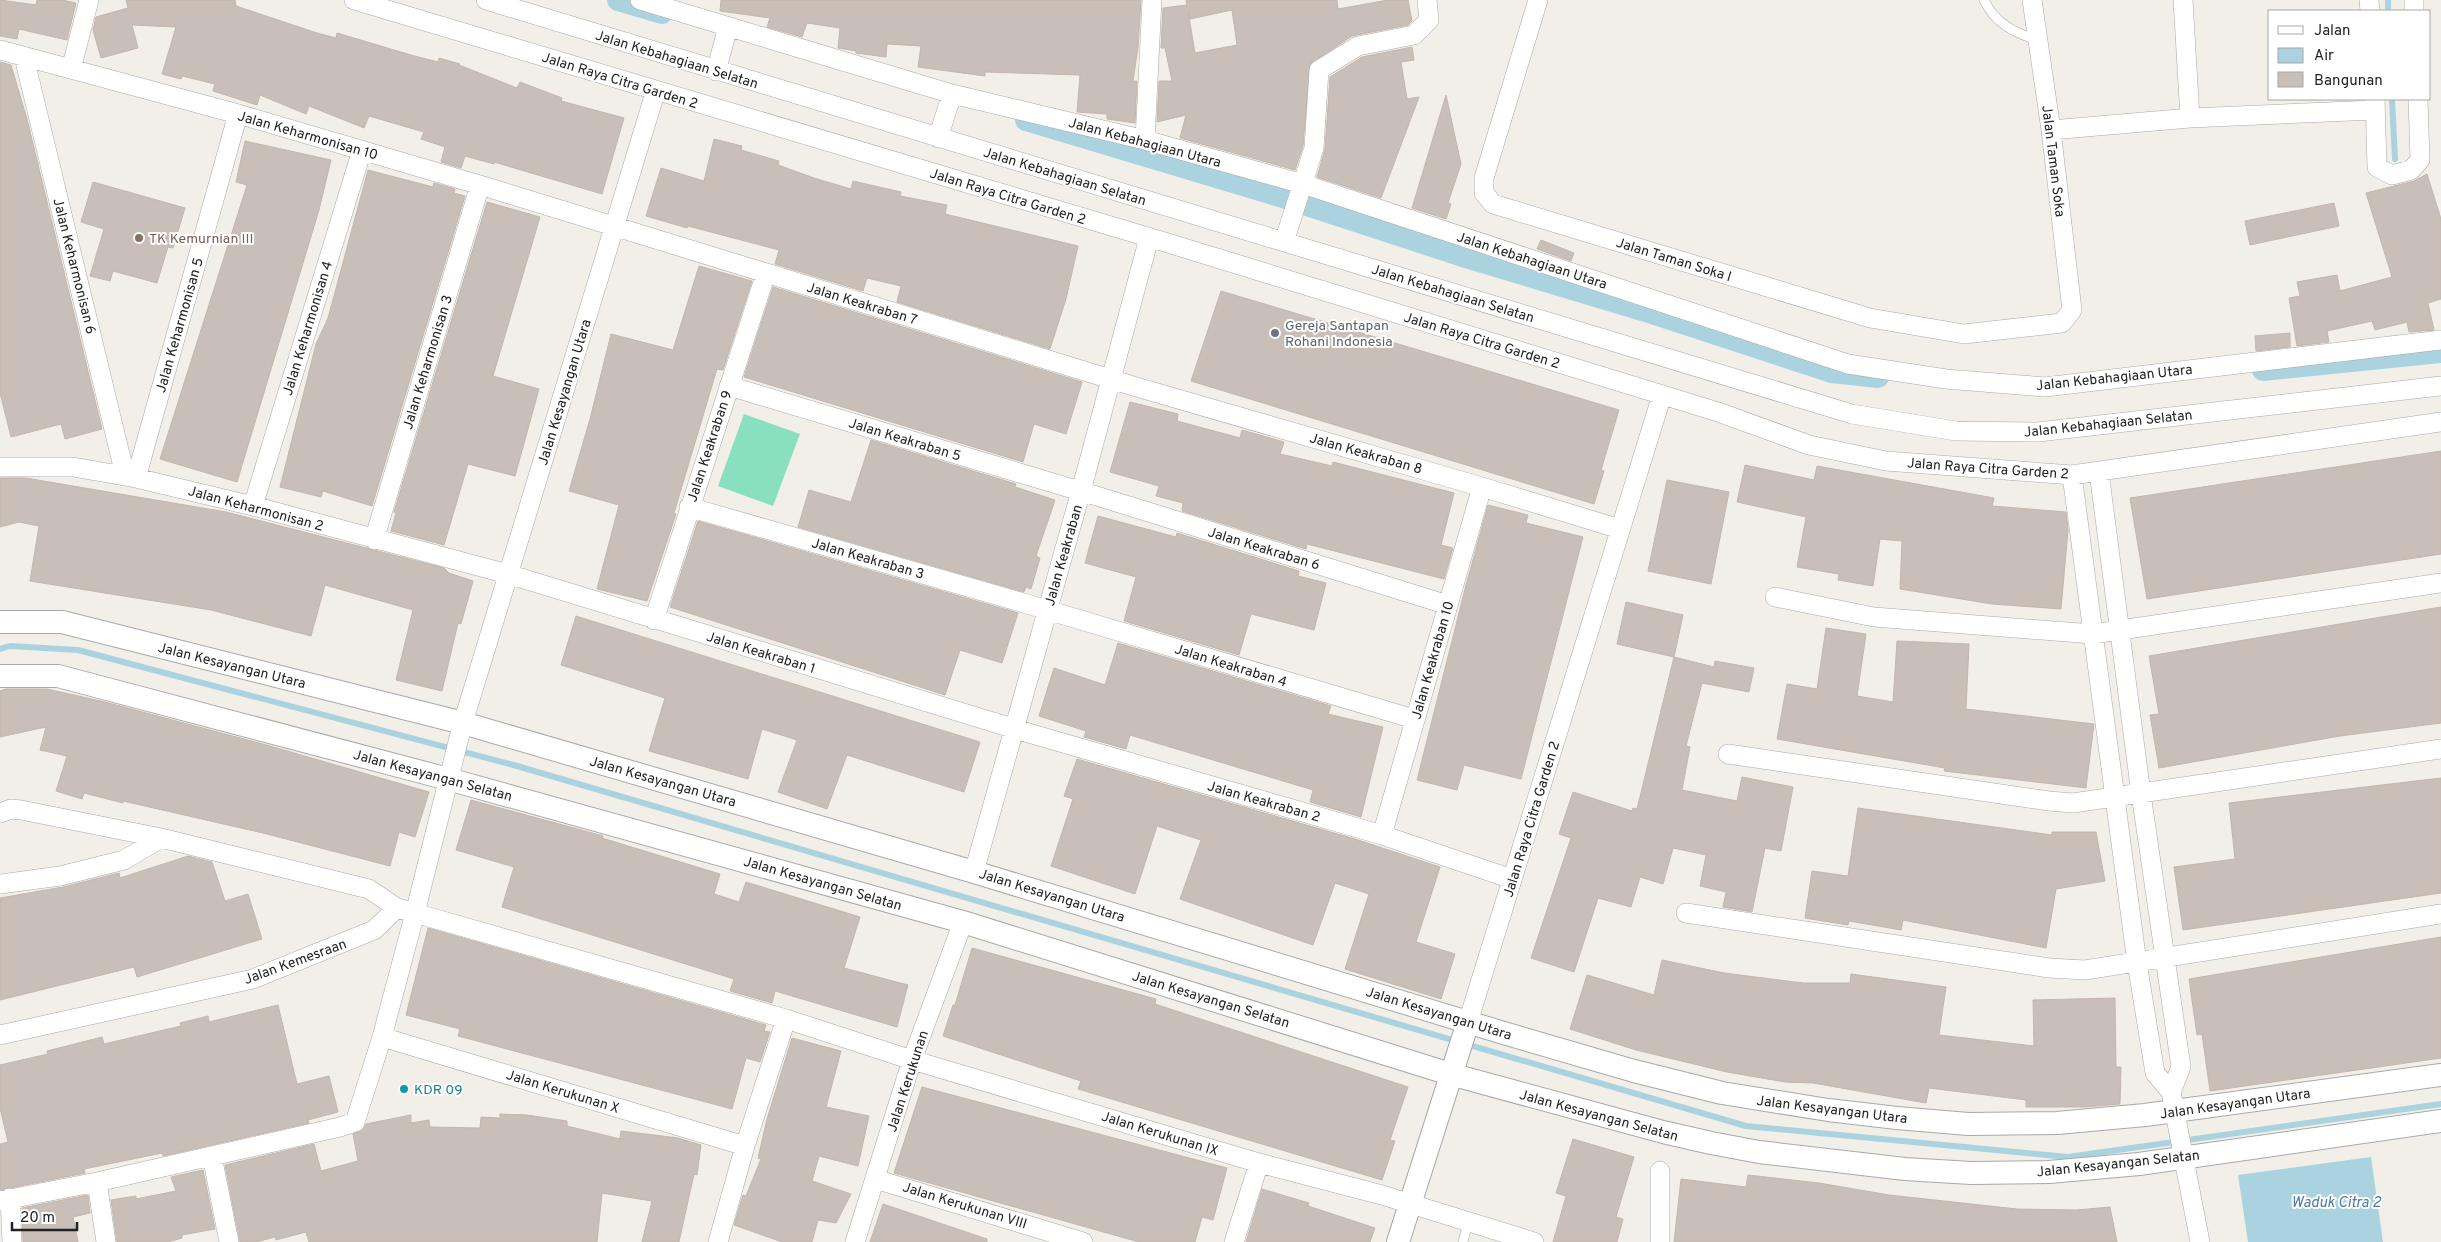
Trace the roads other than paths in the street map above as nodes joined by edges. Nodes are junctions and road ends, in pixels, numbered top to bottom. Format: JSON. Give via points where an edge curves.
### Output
{"nodes":[{"id":1,"x":89,"y":0,"type":"edge"},
{"id":2,"x":354,"y":0,"type":"edge"},
{"id":3,"x":486,"y":0,"type":"edge"},
{"id":4,"x":640,"y":0,"type":"edge"},
{"id":5,"x":1152,"y":0,"type":"edge"},
{"id":6,"x":1427,"y":0,"type":"edge"},
{"id":7,"x":1538,"y":0,"type":"edge"},
{"id":8,"x":1984,"y":0,"type":"edge"},
{"id":9,"x":2032,"y":0,"type":"edge"},
{"id":10,"x":2183,"y":0,"type":"edge"},
{"id":11,"x":728,"y":29,"type":"junction"},
{"id":12,"x":2038,"y":40,"type":"junction"},
{"id":13,"x":0,"y":50,"type":"edge"},
{"id":14,"x":24,"y":57,"type":"junction"},
{"id":15,"x":717,"y":67,"type":"junction"},
{"id":16,"x":71,"y":69,"type":"junction"},
{"id":17,"x":656,"y":90,"type":"junction"},
{"id":18,"x":952,"y":95,"type":"junction"},
{"id":19,"x":2418,"y":100,"type":"edge"},
{"id":20,"x":2375,"y":104,"type":"edge"},
{"id":21,"x":238,"y":114,"type":"junction"},
{"id":22,"x":2190,"y":118,"type":"junction"},
{"id":23,"x":2051,"y":130,"type":"junction"},
{"id":24,"x":939,"y":133,"type":"junction"},
{"id":25,"x":1145,"y":140,"type":"junction"},
{"id":26,"x":362,"y":150,"type":"junction"},
{"id":27,"x":1302,"y":184,"type":"junction"},
{"id":28,"x":480,"y":185,"type":"junction"},
{"id":29,"x":614,"y":226,"type":"junction"},
{"id":30,"x":1149,"y":238,"type":"junction"},
{"id":31,"x":1284,"y":242,"type":"junction"},
{"id":32,"x":766,"y":273,"type":"junction"},
{"id":33,"x":2066,"y":320,"type":"joint"},
{"id":34,"x":2441,"y":340,"type":"edge"},
{"id":35,"x":1110,"y":379,"type":"junction"},
{"id":36,"x":728,"y":386,"type":"junction"},
{"id":37,"x":2441,"y":386,"type":"edge"},
{"id":38,"x":1662,"y":395,"type":"junction"},
{"id":39,"x":2441,"y":422,"type":"edge"},
{"id":40,"x":0,"y":466,"type":"edge"},
{"id":41,"x":2099,"y":472,"type":"junction"},
{"id":42,"x":2072,"y":475,"type":"junction"},
{"id":43,"x":131,"y":476,"type":"junction"},
{"id":44,"x":1482,"y":487,"type":"junction"},
{"id":45,"x":1081,"y":491,"type":"junction"},
{"id":46,"x":253,"y":506,"type":"junction"},
{"id":47,"x":689,"y":508,"type":"junction"},
{"id":48,"x":1620,"y":530,"type":"junction"},
{"id":49,"x":374,"y":540,"type":"junction"},
{"id":50,"x":508,"y":574,"type":"junction"},
{"id":51,"x":2441,"y":583,"type":"edge"},
{"id":52,"x":1776,"y":597,"type":"dead end"},
{"id":53,"x":1448,"y":605,"type":"junction"},
{"id":54,"x":1047,"y":610,"type":"junction"},
{"id":55,"x":654,"y":620,"type":"junction"},
{"id":56,"x":0,"y":622,"type":"edge"},
{"id":57,"x":2120,"y":630,"type":"junction"},
{"id":58,"x":2094,"y":634,"type":"junction"},
{"id":59,"x":0,"y":676,"type":"edge"},
{"id":60,"x":1414,"y":720,"type":"junction"},
{"id":61,"x":462,"y":724,"type":"junction"},
{"id":62,"x":1015,"y":729,"type":"junction"},
{"id":63,"x":2441,"y":750,"type":"edge"},
{"id":64,"x":1728,"y":754,"type":"dead end"},
{"id":65,"x":448,"y":778,"type":"junction"},
{"id":66,"x":2141,"y":794,"type":"junction"},
{"id":67,"x":2116,"y":798,"type":"junction"},
{"id":68,"x":0,"y":813,"type":"edge"},
{"id":69,"x":1382,"y":835,"type":"junction"},
{"id":70,"x":161,"y":838,"type":"junction"},
{"id":71,"x":974,"y":872,"type":"junction"},
{"id":72,"x":1512,"y":879,"type":"junction"},
{"id":73,"x":0,"y":884,"type":"edge"},
{"id":74,"x":406,"y":910,"type":"junction"},
{"id":75,"x":1686,"y":913,"type":"dead end"},
{"id":76,"x":2441,"y":914,"type":"edge"},
{"id":77,"x":963,"y":922,"type":"junction"},
{"id":78,"x":2164,"y":959,"type":"junction"},
{"id":79,"x":2137,"y":963,"type":"junction"},
{"id":80,"x":786,"y":1019,"type":"junction"},
{"id":81,"x":1467,"y":1025,"type":"junction"},
{"id":82,"x":0,"y":1035,"type":"edge"},
{"id":83,"x":382,"y":1037,"type":"junction"},
{"id":84,"x":912,"y":1060,"type":"junction"},
{"id":85,"x":1451,"y":1072,"type":"junction"},
{"id":86,"x":2441,"y":1075,"type":"edge"},
{"id":87,"x":2175,"y":1107,"type":"junction"},
{"id":88,"x":2441,"y":1121,"type":"edge"},
{"id":89,"x":745,"y":1146,"type":"junction"},
{"id":90,"x":2184,"y":1152,"type":"junction"},
{"id":91,"x":212,"y":1156,"type":"junction"},
{"id":92,"x":1259,"y":1163,"type":"junction"},
{"id":93,"x":1660,"y":1171,"type":"dead end"},
{"id":94,"x":875,"y":1179,"type":"junction"},
{"id":95,"x":97,"y":1182,"type":"junction"},
{"id":96,"x":5,"y":1199,"type":"edge"},
{"id":97,"x":1409,"y":1205,"type":"junction"},
{"id":98,"x":1468,"y":1222,"type":"junction"},
{"id":99,"x":12,"y":1242,"type":"edge"},
{"id":100,"x":106,"y":1242,"type":"edge"},
{"id":101,"x":229,"y":1242,"type":"edge"},
{"id":102,"x":718,"y":1242,"type":"edge"},
{"id":103,"x":855,"y":1242,"type":"edge"},
{"id":104,"x":1084,"y":1242,"type":"edge"},
{"id":105,"x":1234,"y":1242,"type":"edge"},
{"id":106,"x":1398,"y":1242,"type":"edge"},
{"id":107,"x":1463,"y":1242,"type":"edge"},
{"id":108,"x":1534,"y":1242,"type":"edge"},
{"id":109,"x":1660,"y":1242,"type":"edge"},
{"id":110,"x":2200,"y":1242,"type":"edge"}],
"edges":[{"from":1,"to":16,"type":"street"},
{"from":2,"to":17,"type":"street","name":"Jalan Raya Citra Garden 2"},
{"from":3,"to":15,"type":"street","name":"Jalan Kebahagiaan Selatan"},
{"from":4,"to":11,"type":"street","name":"Jalan Kebahagiaan Utara"},
{"from":5,"to":25,"type":"street"},
{"from":6,"to":27,"type":"street","via":[[1429,20],[1414,35],[1358,46],[1320,70],[1314,148]]},
{"from":7,"to":33,"type":"street","name":"Jalan Taman Soka I","via":[[1484,178],[1484,193],[1493,204],[1870,318],[1964,334]]},
{"from":8,"to":12,"type":"lane","via":[[2002,24]]},
{"from":9,"to":12,"type":"street","name":"Jalan Taman Soka"},
{"from":10,"to":22,"type":"street"},
{"from":11,"to":15,"type":"street"},
{"from":11,"to":18,"type":"street","name":"Jalan Kebahagiaan Utara"},
{"from":12,"to":23,"type":"street","name":"Jalan Taman Soka"},
{"from":13,"to":14,"type":"street","name":"Jalan Keharmonisan 10"},
{"from":14,"to":16,"type":"street","name":"Jalan Keharmonisan 10"},
{"from":14,"to":43,"type":"street","name":"Jalan Keharmonisan 6"},
{"from":15,"to":24,"type":"street","name":"Jalan Kebahagiaan Selatan"},
{"from":16,"to":21,"type":"street","name":"Jalan Keharmonisan 10"},
{"from":17,"to":29,"type":"street","name":"Jalan Kesayangan Utara"},
{"from":17,"to":30,"type":"street","name":"Jalan Raya Citra Garden 2"},
{"from":18,"to":24,"type":"street"},
{"from":18,"to":25,"type":"street","name":"Jalan Kebahagiaan Utara"},
{"from":19,"to":20,"type":"street","via":[[2420,160],[2411,170],[2392,175],[2377,167]]},
{"from":20,"to":22,"type":"street"},
{"from":21,"to":26,"type":"street","name":"Jalan Keharmonisan 10"},
{"from":21,"to":43,"type":"street","name":"Jalan Keharmonisan 5"},
{"from":22,"to":23,"type":"street"},
{"from":23,"to":33,"type":"street","name":"Jalan Taman Soka","via":[[2072,302],[2072,310]]},
{"from":24,"to":31,"type":"street","name":"Jalan Kebahagiaan Selatan"},
{"from":25,"to":27,"type":"street","name":"Jalan Kebahagiaan Utara"},
{"from":26,"to":28,"type":"street","name":"Jalan Keharmonisan 10"},
{"from":26,"to":46,"type":"street","name":"Jalan Keharmonisan 4"},
{"from":27,"to":31,"type":"street"},
{"from":27,"to":34,"type":"street","name":"Jalan Kebahagiaan Utara","via":[[1848,364],[1946,379],[2045,387]]},
{"from":28,"to":29,"type":"street","name":"Jalan Keharmonisan 10"},
{"from":28,"to":49,"type":"street","name":"Jalan Keharmonisan 3"},
{"from":29,"to":32,"type":"street","name":"Jalan Keakraban 7"},
{"from":29,"to":50,"type":"street","name":"Jalan Kesayangan Utara"},
{"from":30,"to":35,"type":"street","name":"Jalan Keakraban"},
{"from":30,"to":38,"type":"street","name":"Jalan Raya Citra Garden 2"},
{"from":31,"to":37,"type":"street","name":"Jalan Kebahagiaan Selatan","via":[[1852,414],[1956,431],[2038,432]]},
{"from":32,"to":35,"type":"street","name":"Jalan Keakraban 7"},
{"from":32,"to":36,"type":"street","name":"Jalan Keakraban 9"},
{"from":35,"to":44,"type":"street","name":"Jalan Keakraban 8"},
{"from":35,"to":45,"type":"street","name":"Jalan Keakraban"},
{"from":36,"to":45,"type":"street","name":"Jalan Keakraban 5"},
{"from":36,"to":47,"type":"street","name":"Jalan Keakraban 9"},
{"from":38,"to":42,"type":"street","name":"Jalan Raya Citra Garden 2","via":[[1809,445],[1886,461]]},
{"from":38,"to":48,"type":"street","name":"Jalan Raya Citra Garden 2"},
{"from":39,"to":41,"type":"street","name":"Jalan Raya Citra Garden 2"},
{"from":40,"to":43,"type":"street","name":"Jalan Keharmonisan 2","via":[[74,467]]},
{"from":41,"to":42,"type":"street","name":"Jalan Raya Citra Garden 2"},
{"from":41,"to":57,"type":"street"},
{"from":42,"to":58,"type":"street"},
{"from":43,"to":46,"type":"street","name":"Jalan Keharmonisan 2"},
{"from":44,"to":48,"type":"street","name":"Jalan Keakraban 8"},
{"from":44,"to":53,"type":"street","name":"Jalan Keakraban 10"},
{"from":45,"to":53,"type":"street","name":"Jalan Keakraban 6"},
{"from":45,"to":54,"type":"street","name":"Jalan Keakraban"},
{"from":46,"to":49,"type":"street","name":"Jalan Keharmonisan 2"},
{"from":47,"to":54,"type":"street","name":"Jalan Keakraban 3"},
{"from":47,"to":55,"type":"street","name":"Jalan Keakraban 9"},
{"from":48,"to":72,"type":"street","name":"Jalan Raya Citra Garden 2"},
{"from":49,"to":50,"type":"street","name":"Jalan Keharmonisan 2"},
{"from":50,"to":55,"type":"street","name":"Jalan Keakraban 1"},
{"from":50,"to":61,"type":"street","name":"Jalan Kesayangan Utara"},
{"from":51,"to":57,"type":"street"},
{"from":52,"to":58,"type":"street","via":[[1874,617]]},
{"from":53,"to":60,"type":"street","name":"Jalan Keakraban 10"},
{"from":54,"to":60,"type":"street","name":"Jalan Keakraban 4"},
{"from":54,"to":62,"type":"street","name":"Jalan Keakraban"},
{"from":55,"to":62,"type":"street","name":"Jalan Keakraban 1"},
{"from":56,"to":61,"type":"street","name":"Jalan Kesayangan Utara","via":[[62,622]]},
{"from":57,"to":58,"type":"street"},
{"from":57,"to":66,"type":"street"},
{"from":58,"to":67,"type":"street"},
{"from":59,"to":65,"type":"street","name":"Jalan Kesayangan Selatan","via":[[58,676]]},
{"from":60,"to":69,"type":"street","name":"Jalan Keakraban 10"},
{"from":61,"to":65,"type":"street","name":"Jalan Kesayangan Utara"},
{"from":61,"to":71,"type":"street","name":"Jalan Kesayangan Utara"},
{"from":62,"to":69,"type":"street","name":"Jalan Keakraban 2"},
{"from":62,"to":71,"type":"street","name":"Jalan Keakraban"},
{"from":63,"to":66,"type":"street"},
{"from":64,"to":67,"type":"street","via":[[2050,801],[2073,803]]},
{"from":65,"to":74,"type":"street"},
{"from":65,"to":77,"type":"street","name":"Jalan Kesayangan Selatan"},
{"from":66,"to":67,"type":"street"},
{"from":66,"to":78,"type":"street"},
{"from":67,"to":79,"type":"street"},
{"from":68,"to":70,"type":"street","name":"Jalan Kerukunan IX","via":[[21,810]]},
{"from":69,"to":72,"type":"street","name":"Jalan Keakraban 2"},
{"from":70,"to":73,"type":"street","via":[[124,860],[60,876]]},
{"from":70,"to":74,"type":"street","name":"Jalan Kerukunan IX","via":[[369,889]]},
{"from":71,"to":81,"type":"street","name":"Jalan Kesayangan Utara"},
{"from":72,"to":81,"type":"street","name":"Jalan Raya Citra Garden 2"},
{"from":74,"to":80,"type":"street","name":"Jalan Kerukunan IX"},
{"from":74,"to":82,"type":"street","name":"Jalan Kemesraan","via":[[374,930],[253,979]]},
{"from":74,"to":83,"type":"street"},
{"from":75,"to":79,"type":"street","via":[[2049,968],[2085,970]]},
{"from":76,"to":78,"type":"street"},
{"from":77,"to":84,"type":"street","name":"Jalan Kerukunan"},
{"from":77,"to":85,"type":"street","name":"Jalan Kesayangan Selatan"},
{"from":78,"to":79,"type":"street"},
{"from":78,"to":87,"type":"street","via":[[2181,1067]]},
{"from":79,"to":87,"type":"street","via":[[2155,1073]]},
{"from":80,"to":84,"type":"street","name":"Jalan Kerukunan IX"},
{"from":80,"to":89,"type":"street"},
{"from":81,"to":85,"type":"street","name":"Jalan Raya Citra Garden 2"},
{"from":81,"to":87,"type":"street","name":"Jalan Kesayangan Utara","via":[[1680,1084],[1828,1110],[1897,1118],[2005,1124],[2067,1123]]},
{"from":83,"to":89,"type":"street","name":"Jalan Kerukunan X"},
{"from":83,"to":91,"type":"street","via":[[354,1122]]},
{"from":84,"to":92,"type":"street","name":"Jalan Kerukunan IX"},
{"from":84,"to":94,"type":"street","name":"Jalan Kerukunan"},
{"from":85,"to":90,"type":"street","name":"Jalan Kesayangan Selatan","via":[[1701,1141],[1842,1162],[1971,1173],[2049,1172]]},
{"from":85,"to":97,"type":"street","name":"Jalan Raya Citra Garden 2"},
{"from":86,"to":87,"type":"street","name":"Jalan Kesayangan Utara"},
{"from":87,"to":90,"type":"street"},
{"from":88,"to":90,"type":"street","name":"Jalan Kesayangan Selatan"},
{"from":89,"to":102,"type":"street"},
{"from":90,"to":110,"type":"street"},
{"from":91,"to":95,"type":"street"},
{"from":91,"to":101,"type":"street"},
{"from":92,"to":97,"type":"street","name":"Jalan Kerukunan IX"},
{"from":92,"to":105,"type":"street"},
{"from":93,"to":109,"type":"street"},
{"from":94,"to":103,"type":"street","name":"Jalan Kerukunan"},
{"from":94,"to":104,"type":"street","name":"Jalan Kerukunan VIII"},
{"from":95,"to":96,"type":"street"},
{"from":95,"to":100,"type":"street"},
{"from":96,"to":99,"type":"street"},
{"from":97,"to":98,"type":"street","name":"Jalan Kerukunan IX"},
{"from":97,"to":106,"type":"street","name":"Jalan Raya Citra Garden 2"},
{"from":98,"to":107,"type":"lane"},
{"from":98,"to":108,"type":"street","name":"Jalan Kerukunan IX"}]}
